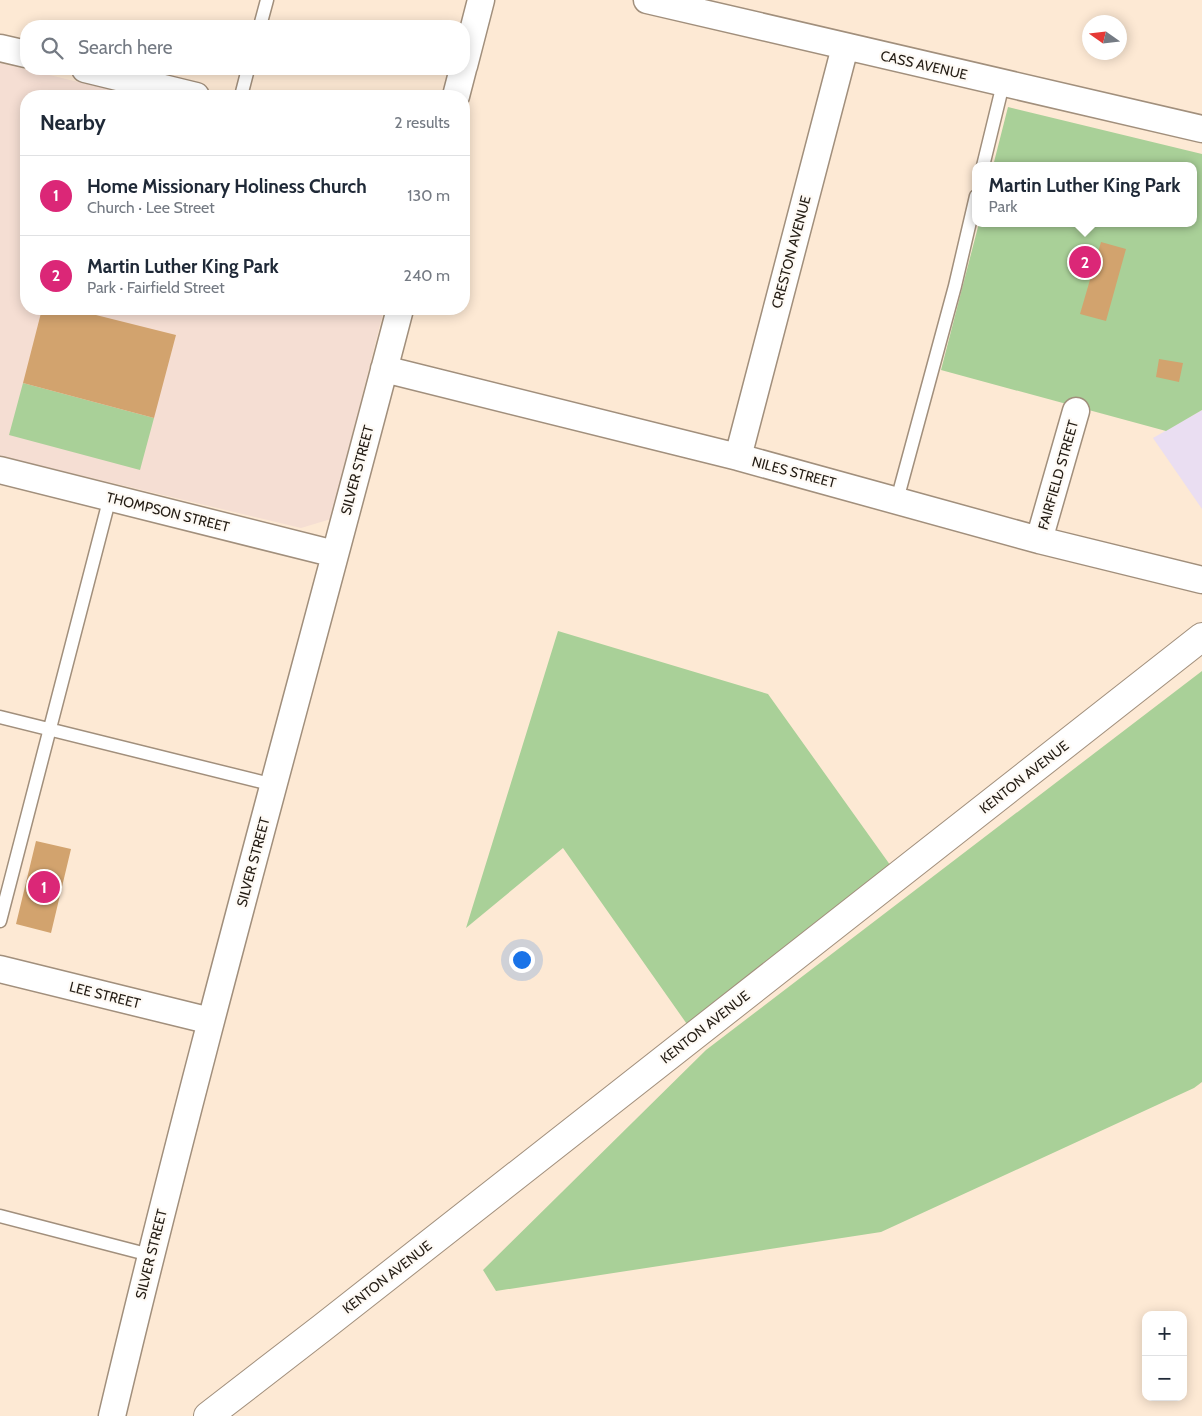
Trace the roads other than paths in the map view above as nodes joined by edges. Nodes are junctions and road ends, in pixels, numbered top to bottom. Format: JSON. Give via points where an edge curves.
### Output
{"nodes":[{"id":1,"x":267,"y":0,"type":"edge"},
{"id":2,"x":482,"y":0,"type":"edge"},
{"id":3,"x":647,"y":0,"type":"edge"},
{"id":4,"x":262,"y":20,"type":"edge"},
{"id":5,"x":470,"y":42,"type":"edge"},
{"id":6,"x":845,"y":47,"type":"junction"},
{"id":7,"x":0,"y":48,"type":"edge"},
{"id":8,"x":20,"y":53,"type":"edge"},
{"id":9,"x":109,"y":75,"type":"edge"},
{"id":10,"x":246,"y":75,"type":"edge"},
{"id":11,"x":461,"y":75,"type":"edge"},
{"id":12,"x":1003,"y":84,"type":"junction"},
{"id":13,"x":171,"y":90,"type":"edge"},
{"id":14,"x":243,"y":90,"type":"edge"},
{"id":15,"x":457,"y":90,"type":"edge"},
{"id":16,"x":1202,"y":129,"type":"edge"},
{"id":17,"x":984,"y":162,"type":"edge"},
{"id":18,"x":972,"y":213,"type":"edge"},
{"id":19,"x":398,"y":315,"type":"edge"},
{"id":20,"x":384,"y":369,"type":"junction"},
{"id":21,"x":1076,"y":411,"type":"dead end"},
{"id":22,"x":738,"y":457,"type":"junction"},
{"id":23,"x":0,"y":470,"type":"edge"},
{"id":24,"x":110,"y":497,"type":"junction"},
{"id":25,"x":897,"y":500,"type":"junction"},
{"id":26,"x":1039,"y":540,"type":"junction"},
{"id":27,"x":335,"y":554,"type":"junction"},
{"id":28,"x":1202,"y":580,"type":"edge"},
{"id":29,"x":1202,"y":637,"type":"edge"},
{"id":30,"x":0,"y":717,"type":"edge"},
{"id":31,"x":49,"y":729,"type":"junction"},
{"id":32,"x":274,"y":785,"type":"junction"},
{"id":33,"x":0,"y":921,"type":"edge"},
{"id":34,"x":0,"y":969,"type":"edge"},
{"id":35,"x":211,"y":1021,"type":"junction"},
{"id":36,"x":0,"y":1216,"type":"edge"},
{"id":37,"x":150,"y":1255,"type":"junction"},
{"id":38,"x":112,"y":1416,"type":"edge"},
{"id":39,"x":208,"y":1416,"type":"edge"}],
"edges":[{"from":1,"to":4,"type":"lane"},
{"from":2,"to":5,"type":"street"},
{"from":3,"to":6,"type":"street","name":"CASS AVENUE"},
{"from":6,"to":12,"type":"street","name":"CASS AVENUE"},
{"from":6,"to":22,"type":"street","name":"CRESTON AVENUE"},
{"from":7,"to":8,"type":"street"},
{"from":9,"to":13,"type":"street"},
{"from":10,"to":14,"type":"lane"},
{"from":11,"to":15,"type":"street"},
{"from":12,"to":16,"type":"street","name":"CASS AVENUE"},
{"from":12,"to":17,"type":"lane"},
{"from":18,"to":25,"type":"lane"},
{"from":19,"to":20,"type":"street","name":"SILVER STREET"},
{"from":20,"to":22,"type":"street","name":"NILES STREET"},
{"from":20,"to":27,"type":"street","name":"SILVER STREET"},
{"from":21,"to":26,"type":"street","name":"FAIRFIELD STREET"},
{"from":22,"to":25,"type":"street","name":"NILES STREET"},
{"from":23,"to":24,"type":"street","name":"THOMPSON STREET"},
{"from":24,"to":27,"type":"street","name":"THOMPSON STREET"},
{"from":24,"to":31,"type":"lane"},
{"from":25,"to":26,"type":"street","name":"NILES STREET"},
{"from":26,"to":28,"type":"street","name":"NILES STREET"},
{"from":27,"to":32,"type":"street","name":"SILVER STREET"},
{"from":29,"to":39,"type":"main road","name":"KENTON AVENUE"},
{"from":30,"to":31,"type":"lane"},
{"from":31,"to":32,"type":"lane"},
{"from":31,"to":33,"type":"lane"},
{"from":32,"to":35,"type":"street","name":"SILVER STREET"},
{"from":34,"to":35,"type":"street","name":"LEE STREET"},
{"from":35,"to":37,"type":"street","name":"SILVER STREET"},
{"from":36,"to":37,"type":"lane"},
{"from":37,"to":38,"type":"street","name":"SILVER STREET"}]}
